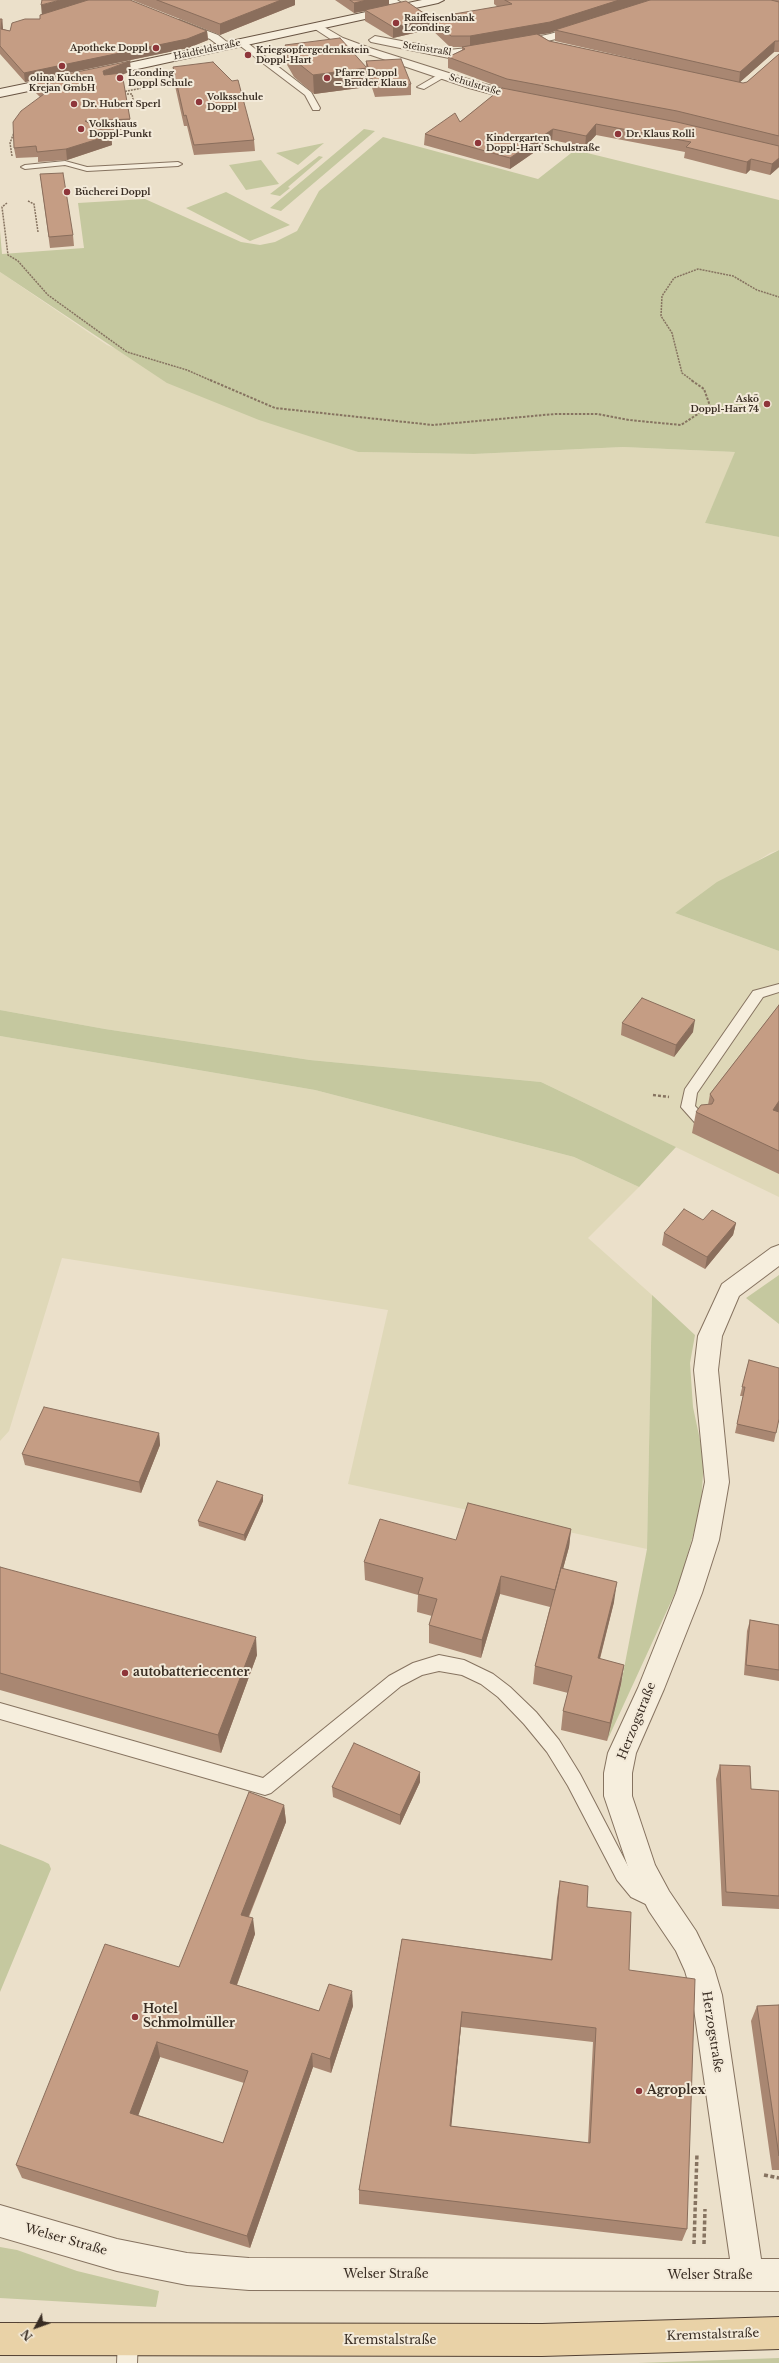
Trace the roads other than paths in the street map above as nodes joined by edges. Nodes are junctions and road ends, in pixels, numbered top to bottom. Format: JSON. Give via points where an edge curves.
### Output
{"nodes":[{"id":1,"x":388,"y":0,"type":"edge"},
{"id":2,"x":438,"y":0,"type":"edge"},
{"id":3,"x":403,"y":8,"type":"junction"},
{"id":4,"x":170,"y":20,"type":"edge"},
{"id":5,"x":597,"y":23,"type":"edge"},
{"id":6,"x":319,"y":27,"type":"junction"},
{"id":7,"x":540,"y":40,"type":"junction"},
{"id":8,"x":242,"y":42,"type":"junction"},
{"id":9,"x":348,"y":43,"type":"junction"},
{"id":10,"x":226,"y":46,"type":"junction"},
{"id":11,"x":556,"y":47,"type":"edge"},
{"id":12,"x":444,"y":75,"type":"junction"},
{"id":13,"x":421,"y":87,"type":"dead end"},
{"id":14,"x":0,"y":93,"type":"edge"},
{"id":15,"x":538,"y":101,"type":"edge"},
{"id":16,"x":316,"y":108,"type":"dead end"},
{"id":17,"x":178,"y":164,"type":"dead end"},
{"id":18,"x":25,"y":167,"type":"dead end"},
{"id":19,"x":779,"y":988,"type":"edge"},
{"id":20,"x":702,"y":1121,"type":"edge"},
{"id":21,"x":779,"y":1254,"type":"edge"},
{"id":22,"x":0,"y":1711,"type":"edge"},
{"id":23,"x":659,"y":1902,"type":"junction"},
{"id":24,"x":0,"y":2221,"type":"edge"},
{"id":25,"x":779,"y":2275,"type":"edge"},
{"id":26,"x":748,"y":2276,"type":"junction"},
{"id":27,"x":779,"y":2333,"type":"edge"},
{"id":28,"x":0,"y":2338,"type":"edge"},
{"id":29,"x":127,"y":2351,"type":"edge"}],
"edges":[{"from":1,"to":3,"type":"street"},
{"from":2,"to":3,"type":"street","name":"Haidfeldstraße"},
{"from":3,"to":6,"type":"street","name":"Haidfeldstraße"},
{"from":4,"to":10,"type":"street","via":[[214,37]]},
{"from":5,"to":7,"type":"street","name":"Steinstraßl"},
{"from":6,"to":8,"type":"street","name":"Haidfeldstraße"},
{"from":6,"to":9,"type":"street","name":"Schulstraße"},
{"from":7,"to":9,"type":"street","name":"Steinstraßl","via":[[449,54],[374,40]]},
{"from":7,"to":11,"type":"street"},
{"from":8,"to":10,"type":"street","name":"Haidfeldstraße"},
{"from":8,"to":16,"type":"lane","via":[[304,90]]},
{"from":9,"to":12,"type":"street","name":"Schulstraße"},
{"from":10,"to":14,"type":"street","name":"Haidfeldstraße"},
{"from":12,"to":13,"type":"lane"},
{"from":12,"to":15,"type":"street","name":"Schulstraße","via":[[503,94]]},
{"from":17,"to":18,"type":"lane","via":[[87,169],[65,163]]},
{"from":19,"to":20,"type":"lane","via":[[758,994],[690,1092],[688,1107]]},
{"from":21,"to":23,"type":"street","name":"Herzogstraße","via":[[730,1290],[710,1336],[706,1370],[717,1482],[706,1540],[689,1593],[651,1689],[622,1753],[618,1773],[618,1796],[626,1823],[643,1870]]},
{"from":22,"to":23,"type":"lane","via":[[264,1787],[395,1681],[419,1668],[439,1663],[464,1668],[487,1679],[530,1718],[553,1746],[574,1780],[623,1874],[637,1891]]},
{"from":23,"to":26,"type":"street","name":"Herzogstraße","via":[[686,1941],[708,1995]]},
{"from":24,"to":26,"type":"street","name":"Welser Straße","via":[[117,2255],[187,2269],[249,2274]]},
{"from":25,"to":26,"type":"street","name":"Welser Straße"},
{"from":27,"to":29,"type":"main road","name":"Kremstalstraße","via":[[534,2340],[330,2342]]},
{"from":28,"to":29,"type":"main road","name":"Kremstalstraße"}]}
